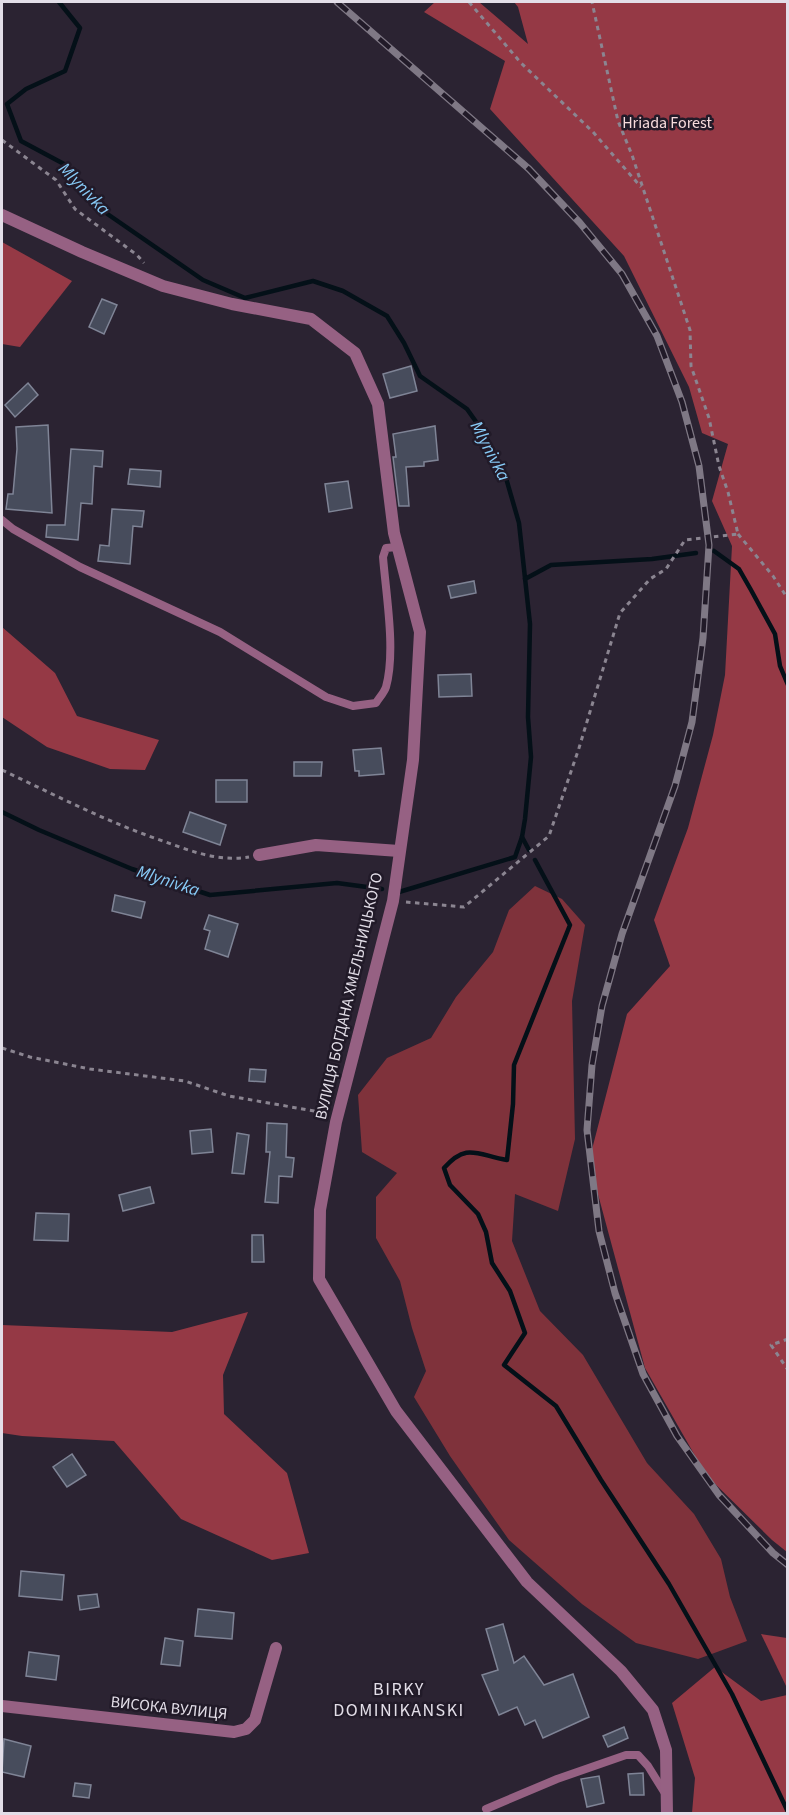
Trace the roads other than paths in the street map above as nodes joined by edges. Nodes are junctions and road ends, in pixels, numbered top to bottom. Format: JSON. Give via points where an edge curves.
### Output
{"nodes":[{"id":1,"x":2,"y":215,"type":"edge"},
{"id":2,"x":2,"y":520,"type":"edge"},
{"id":3,"x":397,"y":547,"type":"junction"},
{"id":4,"x":399,"y":851,"type":"junction"},
{"id":5,"x":259,"y":855,"type":"road end"},
{"id":6,"x":276,"y":1648,"type":"dead end"},
{"id":7,"x":2,"y":1706,"type":"edge"},
{"id":8,"x":668,"y":1799,"type":"junction"},
{"id":9,"x":486,"y":1809,"type":"dead end"},
{"id":10,"x":667,"y":1814,"type":"edge"}],
"edges":[{"from":1,"to":3,"type":"street","name":"ВУЛИЦЯ БОГДАНА ХМЕЛЬНИЦЬКОГО","via":[[163,286],[311,319],[356,353],[378,404]]},
{"from":2,"to":3,"type":"lane","via":[[80,567],[220,632],[326,697],[353,706],[376,703],[386,689],[389,619],[382,557],[386,548]]},
{"from":3,"to":4,"type":"street","name":"ВУЛИЦЯ БОГДАНА ХМЕЛЬНИЦЬКОГО","via":[[420,632],[413,760]]},
{"from":4,"to":5,"type":"street","via":[[316,845]]},
{"from":4,"to":8,"type":"street","name":"ВУЛИЦЯ БОГДАНА ХМЕЛЬНИЦЬКОГО","via":[[393,901],[336,1122],[320,1210],[319,1279],[396,1411],[520,1573],[621,1671],[653,1710],[666,1750]]},
{"from":6,"to":7,"type":"street","name":"ВИСОКА ВУЛИЦЯ","via":[[255,1720],[246,1729],[234,1732]]},
{"from":8,"to":9,"type":"lane","via":[[643,1760],[638,1755],[626,1755]]},
{"from":8,"to":10,"type":"street","name":"ВУЛИЦЯ БОГДАНА ХМЕЛЬНИЦЬКОГО"}]}
